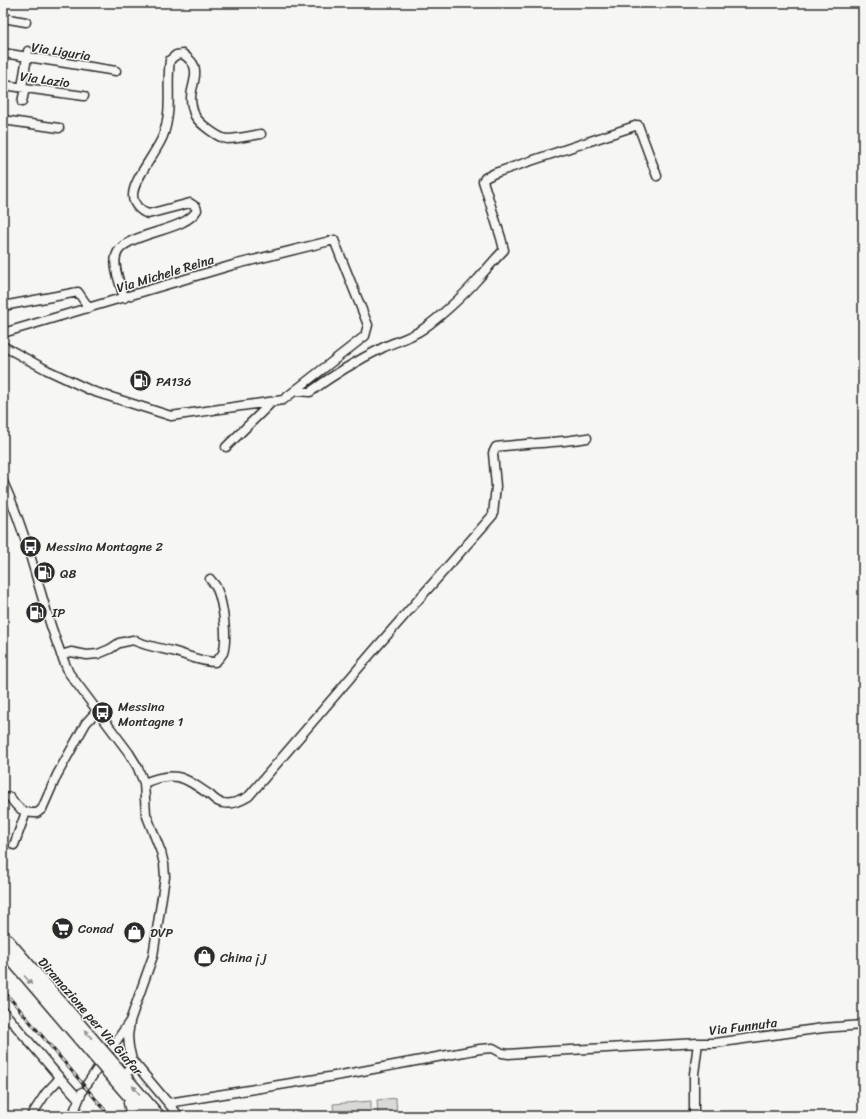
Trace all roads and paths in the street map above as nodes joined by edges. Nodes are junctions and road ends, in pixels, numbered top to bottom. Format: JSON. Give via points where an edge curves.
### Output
{"nodes":[{"id":1,"x":3,"y":18,"type":"edge"},
{"id":2,"x":26,"y":22,"type":"dead end"},
{"id":3,"x":3,"y":53,"type":"edge"},
{"id":4,"x":27,"y":54,"type":"junction"},
{"id":5,"x":116,"y":71,"type":"dead end"},
{"id":6,"x":3,"y":85,"type":"edge"},
{"id":7,"x":23,"y":88,"type":"junction"},
{"id":8,"x":84,"y":96,"type":"dead end"},
{"id":9,"x":22,"y":102,"type":"dead end"},
{"id":10,"x":3,"y":120,"type":"edge"},
{"id":11,"x":59,"y":128,"type":"dead end"},
{"id":12,"x":261,"y":134,"type":"dead end"},
{"id":13,"x":657,"y":176,"type":"dead end"},
{"id":14,"x":124,"y":298,"type":"junction"},
{"id":15,"x":3,"y":306,"type":"edge"},
{"id":16,"x":89,"y":308,"type":"junction"},
{"id":17,"x":3,"y":333,"type":"edge"},
{"id":18,"x":3,"y":346,"type":"edge"},
{"id":19,"x":296,"y":391,"type":"junction"},
{"id":20,"x":272,"y":402,"type":"junction"},
{"id":21,"x":587,"y":438,"type":"dead end"},
{"id":22,"x":226,"y":447,"type":"dead end"},
{"id":23,"x":3,"y":482,"type":"edge"},
{"id":24,"x":210,"y":579,"type":"dead end"},
{"id":25,"x":61,"y":655,"type":"junction"},
{"id":26,"x":97,"y":711,"type":"junction"},
{"id":27,"x":144,"y":783,"type":"junction"},
{"id":28,"x":10,"y":797,"type":"dead end"},
{"id":29,"x":26,"y":812,"type":"junction"},
{"id":30,"x":14,"y":845,"type":"dead end"},
{"id":31,"x":3,"y":935,"type":"edge"},
{"id":32,"x":3,"y":950,"type":"edge"},
{"id":33,"x":3,"y":1011,"type":"edge"},
{"id":34,"x":130,"y":1021,"type":"junction"},
{"id":35,"x":863,"y":1025,"type":"edge"},
{"id":36,"x":698,"y":1043,"type":"junction"},
{"id":37,"x":130,"y":1055,"type":"junction"},
{"id":38,"x":110,"y":1067,"type":"junction"},
{"id":39,"x":129,"y":1071,"type":"dead end"},
{"id":40,"x":60,"y":1078,"type":"junction"},
{"id":41,"x":87,"y":1084,"type":"dead end"},
{"id":42,"x":128,"y":1103,"type":"dead end"},
{"id":43,"x":168,"y":1103,"type":"junction"},
{"id":44,"x":30,"y":1116,"type":"edge"},
{"id":45,"x":75,"y":1116,"type":"edge"},
{"id":46,"x":131,"y":1116,"type":"edge"},
{"id":47,"x":146,"y":1116,"type":"edge"},
{"id":48,"x":159,"y":1116,"type":"edge"},
{"id":49,"x":179,"y":1116,"type":"edge"},
{"id":50,"x":694,"y":1116,"type":"edge"}],
"edges":[{"from":1,"to":2,"type":"street"},
{"from":3,"to":4,"type":"street","name":"Via Liguria"},
{"from":4,"to":5,"type":"street","name":"Via Liguria"},
{"from":4,"to":7,"type":"street"},
{"from":6,"to":7,"type":"street","name":"Via Lazio"},
{"from":7,"to":8,"type":"street","name":"Via Lazio"},
{"from":7,"to":9,"type":"street"},
{"from":10,"to":11,"type":"street"},
{"from":12,"to":14,"type":"street","via":[[226,139],[203,125],[192,108],[191,98],[196,71],[193,62],[183,54],[176,55],[170,60],[166,128],[135,185],[133,200],[138,208],[148,214],[190,203],[197,210],[189,219],[130,242],[116,254],[117,273]]},
{"from":13,"to":19,"type":"street","via":[[638,125],[485,178],[483,181],[504,250],[476,281],[422,330],[336,373],[310,392]]},
{"from":14,"to":16,"type":"street","name":"Via Michele Reina"},
{"from":14,"to":19,"type":"street","name":"Via Michele Reina","via":[[233,265],[334,240],[368,325],[365,336]]},
{"from":15,"to":16,"type":"street","via":[[78,292]]},
{"from":16,"to":17,"type":"street","name":"Via Michele Reina"},
{"from":18,"to":20,"type":"street","via":[[46,370],[92,391],[171,416]]},
{"from":19,"to":20,"type":"street","via":[[283,400]]},
{"from":20,"to":22,"type":"street"},
{"from":21,"to":27,"type":"street","via":[[496,447],[493,453],[496,486],[493,515],[249,796],[238,802],[222,804],[191,782],[176,776],[158,777]]},
{"from":23,"to":25,"type":"street","via":[[24,536]]},
{"from":24,"to":25,"type":"street","via":[[217,587],[224,626],[222,654],[215,662],[204,662],[133,640],[119,643],[98,654],[71,652]]},
{"from":25,"to":26,"type":"street","via":[[69,673]]},
{"from":26,"to":27,"type":"street","via":[[129,752],[138,766]]},
{"from":26,"to":29,"type":"street","via":[[86,723],[57,775],[42,809],[37,813]]},
{"from":27,"to":34,"type":"street","via":[[146,814],[164,864],[165,877],[153,956]]},
{"from":28,"to":29,"type":"street","via":[[15,805]]},
{"from":29,"to":30,"type":"street"},
{"from":38,"to":31,"type":"highway","name":"Diramazione per Via Giafar","one_way":true,"bridge":true},
{"from":32,"to":38,"type":"highway","name":"Diramazione per Via Giafar","one_way":true,"bridge":true},
{"from":33,"to":40,"type":"street"},
{"from":34,"to":37,"type":"street"},
{"from":34,"to":41,"type":"street"},
{"from":35,"to":36,"type":"street","name":"Via Funnuta"},
{"from":36,"to":43,"type":"street","via":[[509,1054],[493,1048],[480,1049]]},
{"from":36,"to":50,"type":"street","name":"Via Funnuta","via":[[694,1074]]},
{"from":37,"to":39,"type":"street"},
{"from":37,"to":43,"type":"street","via":[[136,1066]]},
{"from":38,"to":47,"type":"highway","name":"Diramazione per Via Giafar"},
{"from":48,"to":38,"type":"highway","name":"Diramazione per Via Giafar","one_way":true},
{"from":40,"to":44,"type":"street"},
{"from":40,"to":45,"type":"street","via":[[80,1095]]},
{"from":42,"to":46,"type":"street"},
{"from":43,"to":49,"type":"street"}]}
